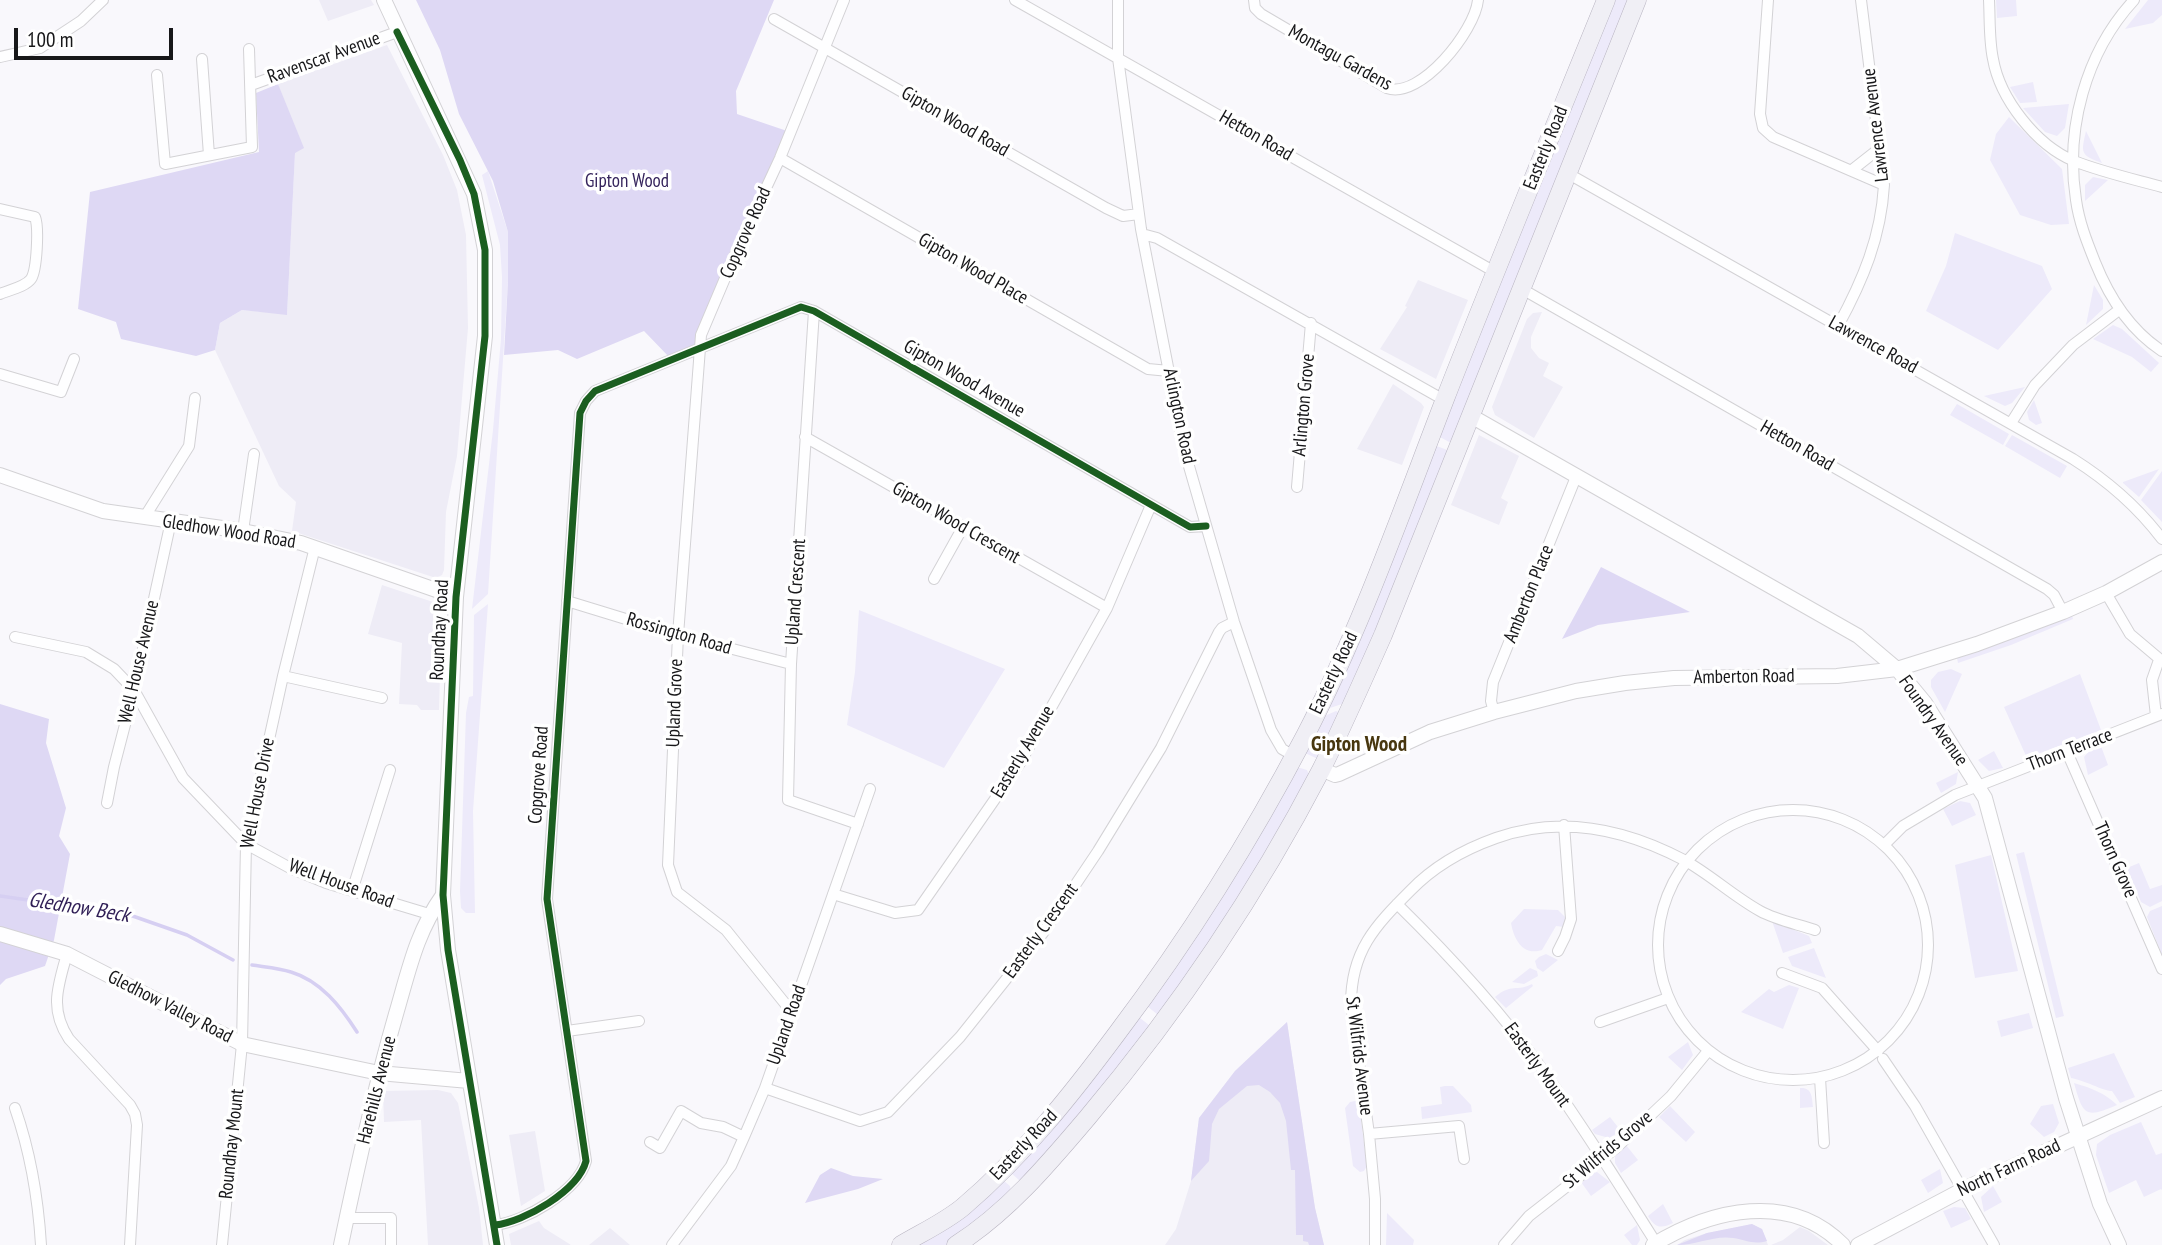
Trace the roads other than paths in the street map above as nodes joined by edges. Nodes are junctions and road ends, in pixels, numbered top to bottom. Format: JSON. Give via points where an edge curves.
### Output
{"nodes":[{"id":1,"x":103,"y":0,"type":"edge"},
{"id":2,"x":384,"y":0,"type":"edge"},
{"id":3,"x":844,"y":0,"type":"edge"},
{"id":4,"x":1016,"y":0,"type":"edge"},
{"id":5,"x":1118,"y":0,"type":"edge"},
{"id":6,"x":1254,"y":0,"type":"edge"},
{"id":7,"x":1478,"y":0,"type":"edge"},
{"id":8,"x":1606,"y":0,"type":"edge"},
{"id":9,"x":1637,"y":0,"type":"edge"},
{"id":10,"x":1768,"y":0,"type":"edge"},
{"id":11,"x":1861,"y":0,"type":"edge"},
{"id":12,"x":1989,"y":0,"type":"edge"},
{"id":13,"x":2134,"y":0,"type":"edge"},
{"id":14,"x":774,"y":19,"type":"dead end"},
{"id":15,"x":397,"y":32,"type":"junction"},
{"id":16,"x":825,"y":48,"type":"junction"},
{"id":17,"x":249,"y":49,"type":"dead end"},
{"id":18,"x":0,"y":57,"type":"edge"},
{"id":19,"x":1118,"y":58,"type":"junction"},
{"id":20,"x":202,"y":60,"type":"dead end"},
{"id":21,"x":157,"y":75,"type":"dead end"},
{"id":22,"x":251,"y":85,"type":"junction"},
{"id":23,"x":1880,"y":148,"type":"junction"},
{"id":24,"x":209,"y":155,"type":"junction"},
{"id":25,"x":780,"y":158,"type":"junction"},
{"id":26,"x":2073,"y":160,"type":"junction"},
{"id":27,"x":1852,"y":170,"type":"junction"},
{"id":28,"x":1567,"y":173,"type":"junction"},
{"id":29,"x":1884,"y":184,"type":"junction"},
{"id":30,"x":2162,"y":187,"type":"edge"},
{"id":31,"x":0,"y":209,"type":"edge"},
{"id":32,"x":1139,"y":214,"type":"junction"},
{"id":33,"x":1142,"y":234,"type":"junction"},
{"id":34,"x":1495,"y":272,"type":"junction"},
{"id":35,"x":1522,"y":289,"type":"junction"},
{"id":36,"x":0,"y":294,"type":"edge"},
{"id":37,"x":2119,"y":310,"type":"junction"},
{"id":38,"x":814,"y":311,"type":"junction"},
{"id":39,"x":1311,"y":323,"type":"junction"},
{"id":40,"x":1838,"y":326,"type":"junction"},
{"id":41,"x":701,"y":348,"type":"junction"},
{"id":42,"x":2162,"y":351,"type":"edge"},
{"id":43,"x":74,"y":359,"type":"dead end"},
{"id":44,"x":1168,"y":370,"type":"junction"},
{"id":45,"x":0,"y":374,"type":"edge"},
{"id":46,"x":195,"y":398,"type":"dead end"},
{"id":47,"x":1444,"y":400,"type":"junction"},
{"id":48,"x":1471,"y":416,"type":"junction"},
{"id":49,"x":2011,"y":423,"type":"junction"},
{"id":50,"x":806,"y":437,"type":"junction"},
{"id":51,"x":254,"y":454,"type":"dead end"},
{"id":52,"x":0,"y":475,"type":"edge"},
{"id":53,"x":1576,"y":477,"type":"junction"},
{"id":54,"x":1297,"y":487,"type":"dead end"},
{"id":55,"x":1151,"y":505,"type":"junction"},
{"id":56,"x":144,"y":518,"type":"junction"},
{"id":57,"x":171,"y":521,"type":"junction"},
{"id":58,"x":1206,"y":526,"type":"junction"},
{"id":59,"x":963,"y":527,"type":"junction"},
{"id":60,"x":243,"y":531,"type":"junction"},
{"id":61,"x":2162,"y":539,"type":"edge"},
{"id":62,"x":315,"y":547,"type":"junction"},
{"id":63,"x":2162,"y":562,"type":"edge"},
{"id":64,"x":934,"y":579,"type":"dead end"},
{"id":65,"x":2106,"y":593,"type":"junction"},
{"id":66,"x":456,"y":597,"type":"junction"},
{"id":67,"x":568,"y":601,"type":"junction"},
{"id":68,"x":1107,"y":608,"type":"junction"},
{"id":69,"x":2063,"y":612,"type":"junction"},
{"id":70,"x":1234,"y":622,"type":"junction"},
{"id":71,"x":678,"y":635,"type":"junction"},
{"id":72,"x":15,"y":637,"type":"dead end"},
{"id":73,"x":2160,"y":661,"type":"edge"},
{"id":74,"x":791,"y":664,"type":"junction"},
{"id":75,"x":1897,"y":669,"type":"junction"},
{"id":76,"x":283,"y":676,"type":"junction"},
{"id":77,"x":134,"y":690,"type":"junction"},
{"id":78,"x":382,"y":698,"type":"dead end"},
{"id":79,"x":1494,"y":712,"type":"junction"},
{"id":80,"x":2159,"y":715,"type":"edge"},
{"id":81,"x":2067,"y":752,"type":"junction"},
{"id":82,"x":1294,"y":755,"type":"junction"},
{"id":83,"x":1321,"y":769,"type":"junction"},
{"id":84,"x":390,"y":770,"type":"dead end"},
{"id":85,"x":1978,"y":786,"type":"junction"},
{"id":86,"x":870,"y":789,"type":"dead end"},
{"id":87,"x":107,"y":803,"type":"dead end"},
{"id":88,"x":858,"y":824,"type":"junction"},
{"id":89,"x":1564,"y":825,"type":"junction"},
{"id":90,"x":246,"y":844,"type":"junction"},
{"id":91,"x":1885,"y":844,"type":"junction"},
{"id":92,"x":1686,"y":861,"type":"junction"},
{"id":93,"x":352,"y":891,"type":"junction"},
{"id":94,"x":833,"y":894,"type":"junction"},
{"id":95,"x":443,"y":895,"type":"junction"},
{"id":96,"x":1397,"y":904,"type":"junction"},
{"id":97,"x":429,"y":914,"type":"junction"},
{"id":98,"x":446,"y":929,"type":"junction"},
{"id":99,"x":1815,"y":930,"type":"dead end"},
{"id":100,"x":0,"y":934,"type":"edge"},
{"id":101,"x":418,"y":936,"type":"junction"},
{"id":102,"x":1558,"y":951,"type":"dead end"},
{"id":103,"x":67,"y":954,"type":"junction"},
{"id":104,"x":2162,"y":969,"type":"edge"},
{"id":105,"x":1783,"y":973,"type":"dead end"},
{"id":106,"x":1668,"y":998,"type":"junction"},
{"id":107,"x":1137,"y":1007,"type":"junction"},
{"id":108,"x":791,"y":1011,"type":"junction"},
{"id":109,"x":639,"y":1021,"type":"dead end"},
{"id":110,"x":1600,"y":1022,"type":"dead end"},
{"id":111,"x":1161,"y":1024,"type":"junction"},
{"id":112,"x":567,"y":1031,"type":"junction"},
{"id":113,"x":242,"y":1044,"type":"junction"},
{"id":114,"x":1708,"y":1051,"type":"junction"},
{"id":115,"x":1880,"y":1055,"type":"junction"},
{"id":116,"x":379,"y":1073,"type":"junction"},
{"id":117,"x":1820,"y":1078,"type":"junction"},
{"id":118,"x":469,"y":1081,"type":"junction"},
{"id":119,"x":765,"y":1088,"type":"junction"},
{"id":120,"x":2162,"y":1098,"type":"edge"},
{"id":121,"x":15,"y":1108,"type":"dead end"},
{"id":122,"x":1369,"y":1134,"type":"junction"},
{"id":123,"x":2078,"y":1136,"type":"junction"},
{"id":124,"x":744,"y":1137,"type":"junction"},
{"id":125,"x":650,"y":1142,"type":"dead end"},
{"id":126,"x":1824,"y":1143,"type":"dead end"},
{"id":127,"x":1602,"y":1157,"type":"junction"},
{"id":128,"x":1464,"y":1159,"type":"dead end"},
{"id":129,"x":1002,"y":1171,"type":"junction"},
{"id":130,"x":1964,"y":1189,"type":"junction"},
{"id":131,"x":1022,"y":1191,"type":"junction"},
{"id":132,"x":346,"y":1218,"type":"junction"},
{"id":133,"x":495,"y":1225,"type":"junction"},
{"id":134,"x":1654,"y":1244,"type":"edge"},
{"id":135,"x":41,"y":1245,"type":"edge"},
{"id":136,"x":130,"y":1245,"type":"edge"},
{"id":137,"x":222,"y":1245,"type":"edge"},
{"id":138,"x":341,"y":1245,"type":"edge"},
{"id":139,"x":391,"y":1245,"type":"edge"},
{"id":140,"x":497,"y":1245,"type":"edge"},
{"id":141,"x":672,"y":1245,"type":"edge"},
{"id":142,"x":901,"y":1245,"type":"edge"},
{"id":143,"x":956,"y":1245,"type":"edge"},
{"id":144,"x":1375,"y":1245,"type":"edge"},
{"id":145,"x":1504,"y":1245,"type":"edge"},
{"id":146,"x":1843,"y":1245,"type":"edge"},
{"id":147,"x":1858,"y":1245,"type":"edge"},
{"id":148,"x":1994,"y":1245,"type":"edge"},
{"id":149,"x":2119,"y":1245,"type":"edge"}],
"edges":[{"from":1,"to":18,"type":"street","via":[[81,22],[40,48]]},
{"from":2,"to":15,"type":"street","name":"Roundhay Road"},
{"from":3,"to":16,"type":"street","name":"Copgrove Road"},
{"from":4,"to":19,"type":"street","name":"Hetton Road"},
{"from":5,"to":19,"type":"street","name":"Arlington Road"},
{"from":6,"to":7,"type":"street","name":"Montagu Gardens","via":[[1261,15],[1387,88],[1400,90],[1456,47]]},
{"from":8,"to":34,"type":"main road","name":"Easterly Road"},
{"from":9,"to":28,"type":"main road","name":"Easterly Road"},
{"from":10,"to":27,"type":"street","via":[[1760,114],[1763,128],[1773,137]]},
{"from":11,"to":23,"type":"street","name":"Lawrence Avenue"},
{"from":12,"to":26,"type":"street","via":[[1993,60],[2005,95],[2027,125]]},
{"from":13,"to":26,"type":"street","via":[[2108,34],[2090,71],[2080,101]]},
{"from":14,"to":16,"type":"street","name":"Gipton Wood Road"},
{"from":15,"to":22,"type":"street","name":"Ravenscar Avenue"},
{"from":15,"to":66,"type":"street","name":"Roundhay Road","via":[[474,194],[485,250],[485,336]]},
{"from":16,"to":25,"type":"street","name":"Copgrove Road"},
{"from":16,"to":32,"type":"street","name":"Gipton Wood Road","via":[[1106,208],[1123,216]]},
{"from":17,"to":22,"type":"street"},
{"from":19,"to":32,"type":"street","name":"Arlington Road"},
{"from":19,"to":34,"type":"street","name":"Hetton Road"},
{"from":20,"to":24,"type":"street"},
{"from":21,"to":24,"type":"street","via":[[165,164]]},
{"from":22,"to":24,"type":"street","via":[[252,146]]},
{"from":23,"to":27,"type":"street"},
{"from":23,"to":29,"type":"street","name":"Lawrence Avenue"},
{"from":25,"to":41,"type":"street","name":"Copgrove Road","via":[[701,335]]},
{"from":25,"to":44,"type":"street","name":"Gipton Wood Place","via":[[1148,369]]},
{"from":26,"to":30,"type":"street"},
{"from":26,"to":37,"type":"street","via":[[2080,223]]},
{"from":27,"to":29,"type":"street"},
{"from":28,"to":35,"type":"main road","name":"Easterly Road"},
{"from":28,"to":40,"type":"street","name":"Lawrence Road"},
{"from":29,"to":40,"type":"street","name":"Lawrence Avenue","via":[[1872,254]]},
{"from":31,"to":36,"type":"street","via":[[34,217],[38,226],[33,277]]},
{"from":32,"to":33,"type":"street","name":"Arlington Road"},
{"from":33,"to":39,"type":"street"},
{"from":33,"to":44,"type":"street","name":"Arlington Road"},
{"from":34,"to":47,"type":"main road","name":"Easterly Road"},
{"from":35,"to":48,"type":"main road","name":"Easterly Road"},
{"from":35,"to":69,"type":"street","name":"Hetton Road","via":[[2047,589]]},
{"from":37,"to":42,"type":"street"},
{"from":37,"to":49,"type":"street","via":[[2073,345],[2035,385]]},
{"from":38,"to":41,"type":"street","via":[[801,307]]},
{"from":38,"to":50,"type":"street","name":"Upland Crescent"},
{"from":38,"to":55,"type":"street","name":"Gipton Wood Avenue"},
{"from":39,"to":47,"type":"street"},
{"from":39,"to":54,"type":"street","name":"Arlington Grove"},
{"from":40,"to":49,"type":"street","name":"Lawrence Road"},
{"from":41,"to":67,"type":"street","name":"Copgrove Road","via":[[595,391],[586,401],[580,413]]},
{"from":41,"to":71,"type":"street","name":"Upland Grove"},
{"from":43,"to":45,"type":"street","via":[[61,392]]},
{"from":44,"to":58,"type":"street","name":"Arlington Road"},
{"from":46,"to":56,"type":"street","via":[[189,446]]},
{"from":47,"to":82,"type":"main road","name":"Easterly Road","via":[[1357,623]]},
{"from":48,"to":53,"type":"street","name":"Foundry Avenue"},
{"from":48,"to":83,"type":"main road","name":"Easterly Road","via":[[1383,635]]},
{"from":49,"to":61,"type":"street","name":"Lawrence Road","via":[[2096,474],[2135,506]]},
{"from":50,"to":59,"type":"street","name":"Gipton Wood Crescent"},
{"from":50,"to":74,"type":"street","name":"Upland Crescent"},
{"from":51,"to":60,"type":"street"},
{"from":52,"to":56,"type":"street","name":"Gledhow Wood Road","via":[[103,511]]},
{"from":53,"to":75,"type":"street","name":"Foundry Avenue","via":[[1858,636]]},
{"from":53,"to":79,"type":"street","name":"Amberton Place","via":[[1493,682]]},
{"from":55,"to":58,"type":"street","name":"Gipton Wood Avenue","via":[[1190,527]]},
{"from":55,"to":68,"type":"street","name":"Easterly Avenue"},
{"from":56,"to":57,"type":"street","name":"Gledhow Wood Road"},
{"from":57,"to":60,"type":"street","name":"Gledhow Wood Road"},
{"from":57,"to":77,"type":"street","name":"Well House Avenue"},
{"from":58,"to":70,"type":"street","name":"Arlington Road"},
{"from":59,"to":64,"type":"street"},
{"from":59,"to":68,"type":"street","name":"Gipton Wood Crescent"},
{"from":60,"to":62,"type":"street","name":"Gledhow Wood Road"},
{"from":62,"to":66,"type":"street","name":"Gledhow Wood Road"},
{"from":62,"to":76,"type":"street","name":"Well House Drive"},
{"from":63,"to":65,"type":"street","name":"Amberton Road"},
{"from":65,"to":69,"type":"street","name":"Amberton Road"},
{"from":65,"to":73,"type":"street","via":[[2130,634]]},
{"from":66,"to":95,"type":"street","name":"Roundhay Road"},
{"from":67,"to":71,"type":"street","name":"Rossington Road"},
{"from":67,"to":112,"type":"street","name":"Copgrove Road","via":[[547,899]]},
{"from":68,"to":94,"type":"street","name":"Easterly Avenue","via":[[1020,763],[918,910],[895,913]]},
{"from":69,"to":75,"type":"street","name":"Amberton Road"},
{"from":70,"to":82,"type":"street","name":"Arlington Road","via":[[1271,730],[1282,749]]},
{"from":70,"to":119,"type":"street","name":"Easterly Crescent","via":[[1219,632],[1161,748],[1043,933],[960,1037],[888,1112],[860,1121]]},
{"from":71,"to":74,"type":"street","name":"Rossington Road"},
{"from":71,"to":108,"type":"street","name":"Upland Grove","via":[[668,865],[677,892],[726,930]]},
{"from":72,"to":77,"type":"street","name":"Well House Road","via":[[86,652],[114,669]]},
{"from":73,"to":80,"type":"street","via":[[2152,680]]},
{"from":74,"to":88,"type":"street","name":"Upland Crescent","via":[[788,800]]},
{"from":75,"to":79,"type":"street","name":"Amberton Road","via":[[1837,676],[1625,683]]},
{"from":75,"to":85,"type":"street","name":"Foundry Avenue","via":[[1925,703]]},
{"from":76,"to":78,"type":"street"},
{"from":76,"to":90,"type":"street","name":"Well House Drive"},
{"from":77,"to":87,"type":"street","name":"Well House Avenue"},
{"from":77,"to":90,"type":"street","name":"Well House Road","via":[[183,778]]},
{"from":79,"to":83,"type":"street","name":"Amberton Road","via":[[1430,732],[1339,774]]},
{"from":80,"to":81,"type":"street","name":"Thorn Terrace"},
{"from":81,"to":85,"type":"street","name":"Thorn Terrace"},
{"from":81,"to":104,"type":"street","name":"Thorn Grove"},
{"from":82,"to":107,"type":"main road","name":"Easterly Road","via":[[1250,839]]},
{"from":83,"to":111,"type":"main road","name":"Easterly Road","via":[[1221,941]]},
{"from":84,"to":93,"type":"street"},
{"from":85,"to":91,"type":"street","name":"Thorn Terrace","via":[[1903,826]]},
{"from":85,"to":123,"type":"street","name":"Foundry Avenue","via":[[1989,809]]},
{"from":86,"to":88,"type":"street","name":"Upland Road"},
{"from":88,"to":94,"type":"street","name":"Upland Road"},
{"from":89,"to":92,"type":"street","name":"St Wilfrids Avenue","via":[[1630,837]]},
{"from":89,"to":96,"type":"street","name":"St Wilfrids Avenue","via":[[1538,827],[1478,845],[1445,863]]},
{"from":89,"to":102,"type":"street","via":[[1571,919]]},
{"from":90,"to":93,"type":"street","name":"Well House Road","via":[[292,869]]},
{"from":90,"to":113,"type":"street","name":"Well House Drive"},
{"from":91,"to":92,"type":"street","via":[[1848,820],[1804,809],[1760,813],[1719,831]]},
{"from":91,"to":115,"type":"street","via":[[1914,881],[1928,926],[1926,973],[1909,1016]]},
{"from":92,"to":99,"type":"street","name":"St Wilfrids Avenue","via":[[1761,912]]},
{"from":92,"to":106,"type":"street","via":[[1668,892],[1658,927],[1658,963]]},
{"from":93,"to":97,"type":"street","name":"Well House Road"},
{"from":94,"to":108,"type":"street","name":"Upland Road"},
{"from":95,"to":97,"type":"street","name":"Harehills Avenue"},
{"from":95,"to":98,"type":"street","name":"Roundhay Road"},
{"from":96,"to":122,"type":"street","name":"St Wilfrids Avenue","via":[[1364,944],[1351,981]]},
{"from":96,"to":127,"type":"street","name":"Easterly Mount","via":[[1500,1015]]},
{"from":97,"to":101,"type":"street","name":"Harehills Avenue"},
{"from":98,"to":101,"type":"street"},
{"from":98,"to":118,"type":"street","name":"Roundhay Road"},
{"from":100,"to":103,"type":"street","name":"Gledhow Valley Road"},
{"from":101,"to":116,"type":"street","name":"Harehills Avenue"},
{"from":103,"to":113,"type":"street","name":"Gledhow Valley Road"},
{"from":103,"to":136,"type":"street","via":[[57,996],[62,1028],[130,1105],[137,1125]]},
{"from":105,"to":115,"type":"street","via":[[1822,988]]},
{"from":106,"to":110,"type":"street"},
{"from":106,"to":114,"type":"street","via":[[1685,1027]]},
{"from":107,"to":111,"type":"main road"},
{"from":107,"to":129,"type":"main road","name":"Easterly Road","via":[[1044,1126]]},
{"from":108,"to":119,"type":"street","name":"Upland Road"},
{"from":109,"to":112,"type":"street"},
{"from":111,"to":131,"type":"main road","name":"Easterly Road"},
{"from":112,"to":133,"type":"street","name":"Copgrove Road","via":[[586,1152],[584,1170],[537,1209],[509,1224]]},
{"from":113,"to":116,"type":"street","name":"Gledhow Valley Road"},
{"from":113,"to":137,"type":"street","name":"Roundhay Mount"},
{"from":114,"to":117,"type":"street","via":[[1761,1077],[1790,1081]]},
{"from":114,"to":127,"type":"street","name":"St Wilfrids Grove","via":[[1671,1096]]},
{"from":115,"to":117,"type":"street"},
{"from":115,"to":130,"type":"street"},
{"from":116,"to":118,"type":"street","name":"Gledhow Valley Road"},
{"from":116,"to":132,"type":"street","name":"Harehills Avenue"},
{"from":117,"to":126,"type":"street"},
{"from":118,"to":133,"type":"street","name":"Roundhay Road"},
{"from":119,"to":124,"type":"street","name":"Upland Road"},
{"from":120,"to":123,"type":"street","name":"North Farm Road"},
{"from":121,"to":135,"type":"street","via":[[38,1196]]},
{"from":122,"to":128,"type":"street","via":[[1459,1126]]},
{"from":122,"to":144,"type":"street","name":"St Wilfrids Avenue"},
{"from":123,"to":130,"type":"street","name":"North Farm Road"},
{"from":123,"to":149,"type":"street","name":"Foundry Avenue","via":[[2099,1204]]},
{"from":124,"to":125,"type":"street","via":[[681,1111],[660,1147]]},
{"from":124,"to":141,"type":"street","name":"Upland Road","via":[[731,1166]]},
{"from":127,"to":134,"type":"street","name":"Easterly Mount"},
{"from":127,"to":145,"type":"street","name":"St Wilfrids Grove","via":[[1529,1216]]},
{"from":129,"to":131,"type":"main road"},
{"from":129,"to":142,"type":"main road","name":"Easterly Road","via":[[960,1209]]},
{"from":130,"to":147,"type":"street","name":"North Farm Road"},
{"from":130,"to":148,"type":"street"},
{"from":131,"to":143,"type":"main road","name":"Easterly Road"},
{"from":132,"to":138,"type":"street","name":"Harehills Avenue"},
{"from":132,"to":139,"type":"street","via":[[391,1218]]},
{"from":133,"to":140,"type":"street","name":"Roundhay Road"},
{"from":134,"to":146,"type":"street","via":[[1725,1214],[1768,1210],[1814,1222]]}]}
